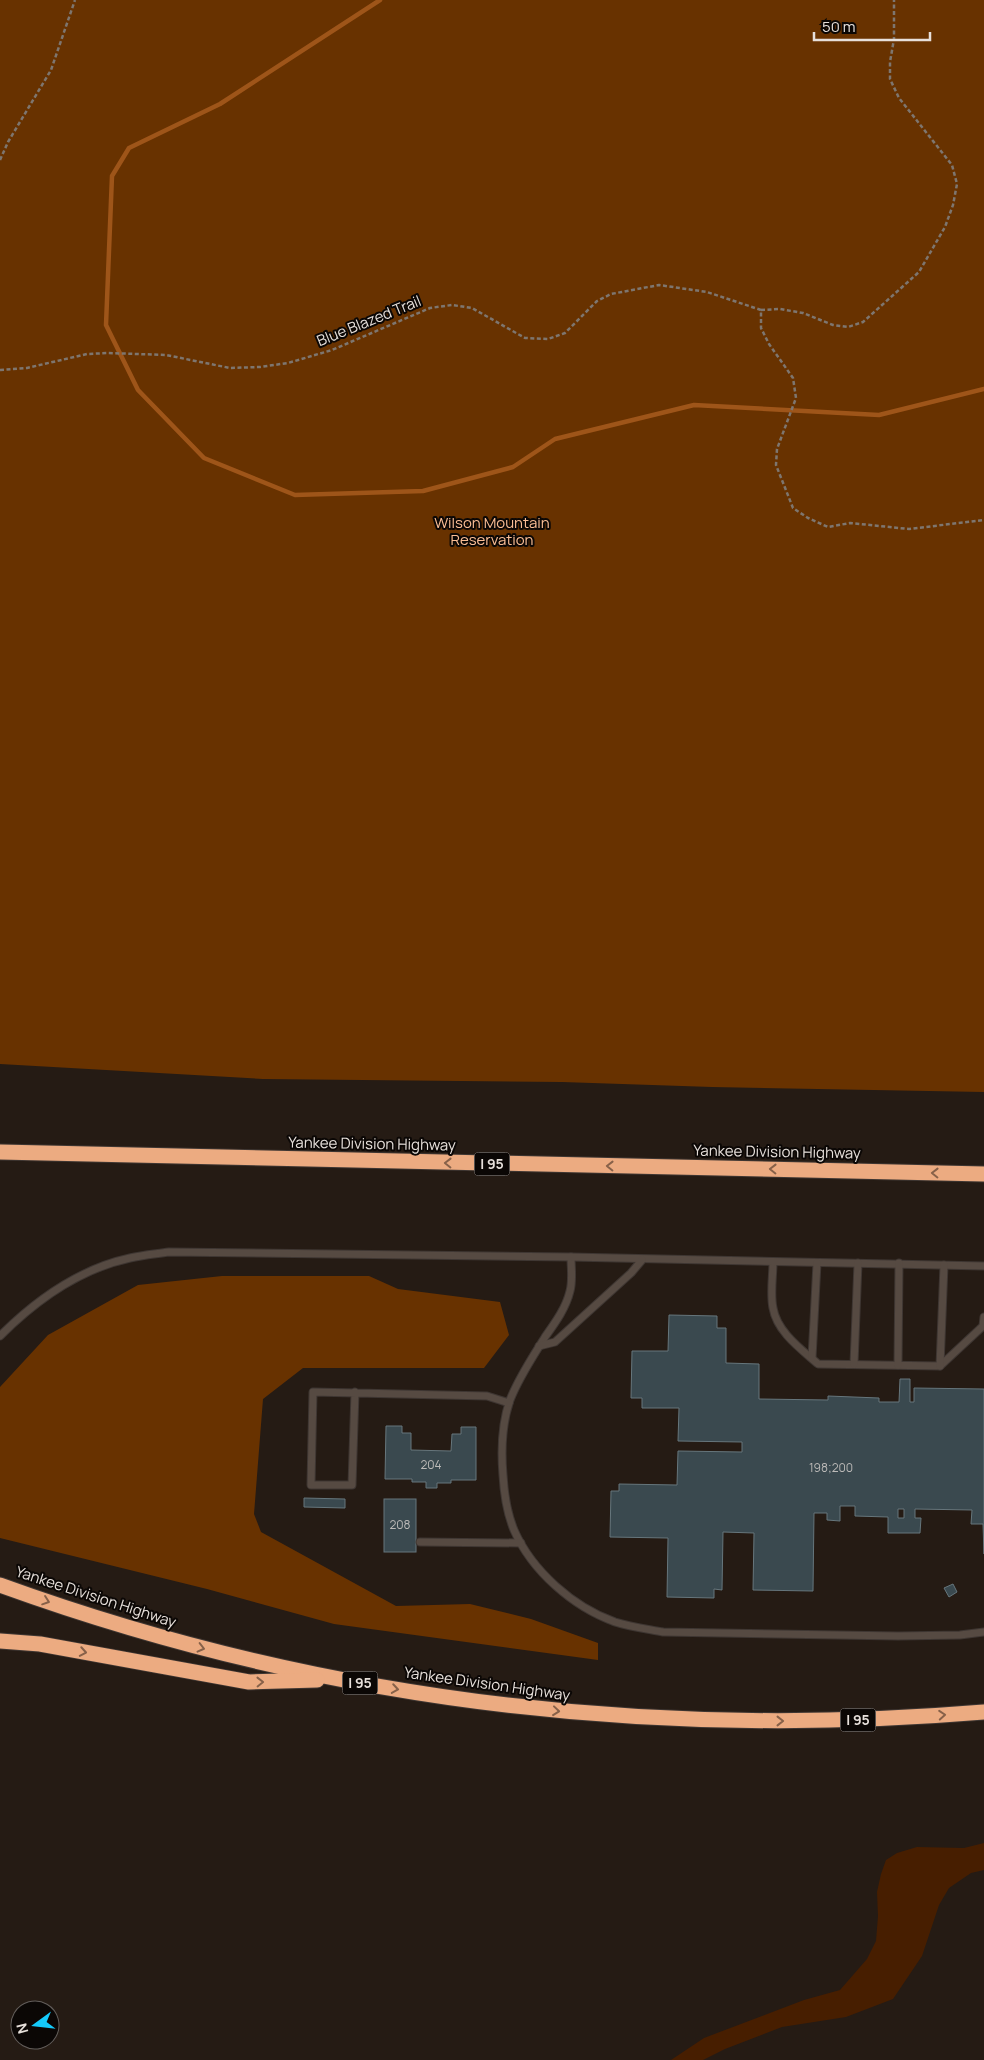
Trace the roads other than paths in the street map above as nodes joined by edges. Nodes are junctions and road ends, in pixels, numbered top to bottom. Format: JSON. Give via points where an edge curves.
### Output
{"nodes":[{"id":1,"x":0,"y":1152,"type":"edge"},
{"id":2,"x":984,"y":1174,"type":"edge"},
{"id":3,"x":571,"y":1257,"type":"junction"},
{"id":4,"x":642,"y":1260,"type":"junction"},
{"id":5,"x":773,"y":1262,"type":"junction"},
{"id":6,"x":817,"y":1263,"type":"junction"},
{"id":7,"x":858,"y":1263,"type":"junction"},
{"id":8,"x":898,"y":1263,"type":"junction"},
{"id":9,"x":944,"y":1265,"type":"junction"},
{"id":10,"x":984,"y":1266,"type":"edge"},
{"id":11,"x":984,"y":1317,"type":"edge"},
{"id":12,"x":0,"y":1336,"type":"edge"},
{"id":13,"x":539,"y":1346,"type":"junction"},
{"id":14,"x":812,"y":1358,"type":"junction"},
{"id":15,"x":854,"y":1364,"type":"junction"},
{"id":16,"x":898,"y":1365,"type":"junction"},
{"id":17,"x":940,"y":1366,"type":"junction"},
{"id":18,"x":355,"y":1392,"type":"junction"},
{"id":19,"x":509,"y":1403,"type":"junction"},
{"id":20,"x":420,"y":1542,"type":"dead end"},
{"id":21,"x":520,"y":1543,"type":"junction"},
{"id":22,"x":0,"y":1584,"type":"edge"},
{"id":23,"x":984,"y":1632,"type":"edge"},
{"id":24,"x":0,"y":1641,"type":"edge"},
{"id":25,"x":345,"y":1680,"type":"junction"},
{"id":26,"x":984,"y":1712,"type":"edge"}],
"edges":[{"from":2,"to":1,"type":"highway","name":"Yankee Division Highway","number":"I 95","one_way":true},
{"from":3,"to":4,"type":"lane"},
{"from":3,"to":12,"type":"lane","via":[[168,1252],[130,1258],[73,1279],[36,1304]]},
{"from":3,"to":13,"type":"lane","via":[[570,1293]]},
{"from":4,"to":5,"type":"lane"},
{"from":4,"to":13,"type":"lane","via":[[555,1342]]},
{"from":5,"to":6,"type":"lane"},
{"from":5,"to":14,"type":"lane","via":[[772,1307],[776,1320]]},
{"from":6,"to":7,"type":"lane"},
{"from":6,"to":14,"type":"lane"},
{"from":7,"to":8,"type":"lane"},
{"from":7,"to":15,"type":"lane"},
{"from":8,"to":9,"type":"lane"},
{"from":8,"to":16,"type":"lane"},
{"from":9,"to":10,"type":"lane"},
{"from":9,"to":17,"type":"lane"},
{"from":11,"to":17,"type":"lane","via":[[983,1326]]},
{"from":13,"to":19,"type":"lane","via":[[519,1378]]},
{"from":14,"to":15,"type":"lane","via":[[818,1364]]},
{"from":15,"to":16,"type":"lane"},
{"from":16,"to":17,"type":"lane"},
{"from":18,"to":18,"type":"lane","via":[[313,1392],[311,1485],[352,1485]]},
{"from":18,"to":19,"type":"lane","via":[[487,1396]]},
{"from":19,"to":21,"type":"lane","via":[[502,1462],[508,1513]]},
{"from":20,"to":21,"type":"lane"},
{"from":21,"to":23,"type":"lane","via":[[539,1568],[572,1599],[598,1614],[663,1632],[960,1636]]},
{"from":22,"to":25,"type":"highway","name":"Yankee Division Highway","number":"I 95","one_way":true,"via":[[177,1641]]},
{"from":24,"to":25,"type":"highway","one_way":true,"via":[[40,1644],[249,1682]]},
{"from":25,"to":26,"type":"highway","name":"Yankee Division Highway","number":"I 95","one_way":true,"via":[[516,1707],[658,1719],[832,1721]]}]}
